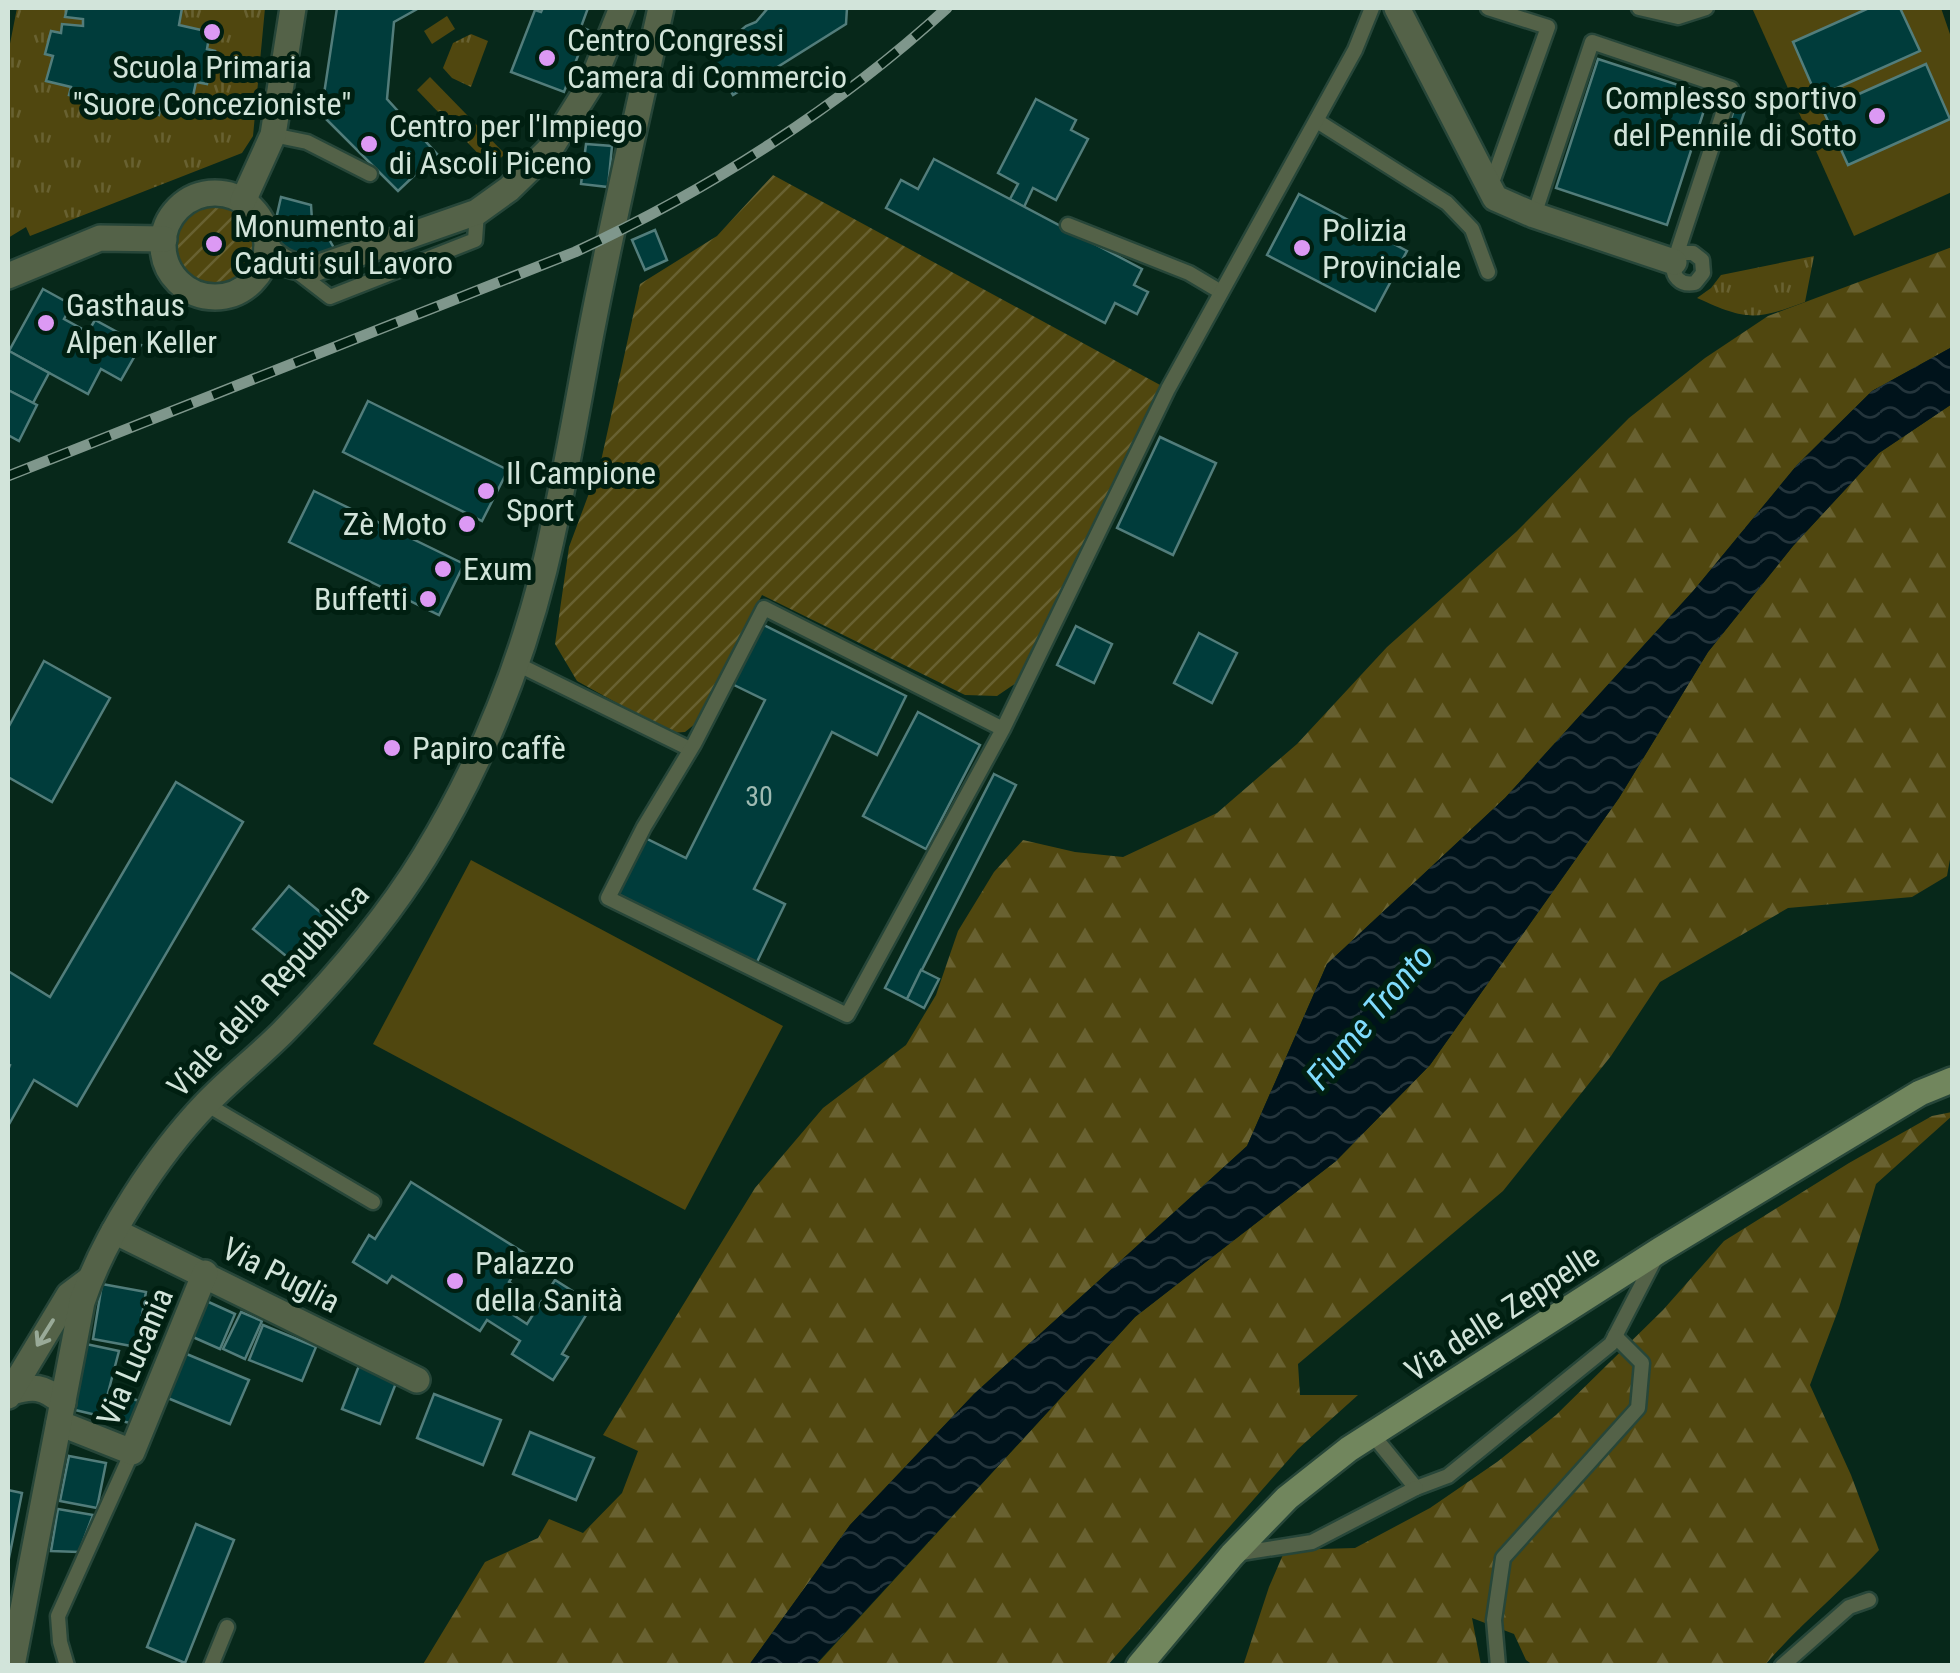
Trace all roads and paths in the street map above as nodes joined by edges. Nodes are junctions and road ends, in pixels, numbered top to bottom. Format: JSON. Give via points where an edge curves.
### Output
{"nodes":[{"id":1,"x":294,"y":8,"type":"edge"},
{"id":2,"x":622,"y":8,"type":"edge"},
{"id":3,"x":661,"y":8,"type":"edge"},
{"id":4,"x":1372,"y":8,"type":"edge"},
{"id":5,"x":1397,"y":8,"type":"edge"},
{"id":6,"x":1488,"y":8,"type":"edge"},
{"id":7,"x":1639,"y":8,"type":"edge"},
{"id":8,"x":1706,"y":8,"type":"edge"},
{"id":9,"x":1317,"y":121,"type":"junction"},
{"id":10,"x":273,"y":136,"type":"junction"},
{"id":11,"x":370,"y":174,"type":"dead end"},
{"id":12,"x":1490,"y":188,"type":"junction"},
{"id":13,"x":243,"y":201,"type":"junction"},
{"id":14,"x":1534,"y":215,"type":"junction"},
{"id":15,"x":1068,"y":225,"type":"dead end"},
{"id":16,"x":164,"y":240,"type":"junction"},
{"id":17,"x":267,"y":248,"type":"junction"},
{"id":18,"x":1674,"y":262,"type":"joint"},
{"id":19,"x":1488,"y":272,"type":"dead end"},
{"id":20,"x":8,"y":276,"type":"edge"},
{"id":21,"x":1221,"y":292,"type":"junction"},
{"id":22,"x":516,"y":664,"type":"junction"},
{"id":23,"x":1003,"y":729,"type":"junction"},
{"id":24,"x":690,"y":750,"type":"junction"},
{"id":25,"x":1952,"y":1080,"type":"edge"},
{"id":26,"x":206,"y":1104,"type":"junction"},
{"id":27,"x":373,"y":1202,"type":"dead end"},
{"id":28,"x":114,"y":1232,"type":"junction"},
{"id":29,"x":1660,"y":1250,"type":"junction"},
{"id":30,"x":205,"y":1273,"type":"junction"},
{"id":31,"x":90,"y":1280,"type":"junction"},
{"id":32,"x":1614,"y":1336,"type":"junction"},
{"id":33,"x":417,"y":1380,"type":"dead end"},
{"id":34,"x":8,"y":1394,"type":"edge"},
{"id":35,"x":61,"y":1413,"type":"junction"},
{"id":36,"x":1372,"y":1434,"type":"junction"},
{"id":37,"x":132,"y":1452,"type":"junction"},
{"id":38,"x":1416,"y":1488,"type":"junction"},
{"id":39,"x":1232,"y":1555,"type":"junction"},
{"id":40,"x":1870,"y":1600,"type":"dead end"},
{"id":41,"x":226,"y":1628,"type":"dead end"},
{"id":42,"x":12,"y":1666,"type":"edge"},
{"id":43,"x":68,"y":1666,"type":"edge"},
{"id":44,"x":211,"y":1666,"type":"edge"},
{"id":45,"x":1139,"y":1666,"type":"edge"},
{"id":46,"x":1498,"y":1666,"type":"edge"},
{"id":47,"x":1782,"y":1666,"type":"edge"}],
"edges":[{"from":1,"to":10,"type":"street"},
{"from":2,"to":17,"type":"street","via":[[592,82],[550,149],[477,212],[314,269],[291,267]]},
{"from":3,"to":22,"type":"street","name":"Viale della Repubblica","via":[[544,570]]},
{"from":4,"to":9,"type":"lane"},
{"from":5,"to":12,"type":"street"},
{"from":6,"to":12,"type":"lane","via":[[1548,28]]},
{"from":7,"to":8,"type":"lane","via":[[1678,17]]},
{"from":9,"to":19,"type":"lane","via":[[1447,203],[1472,229]]},
{"from":9,"to":21,"type":"lane"},
{"from":10,"to":11,"type":"lane","via":[[307,142]]},
{"from":10,"to":13,"type":"street"},
{"from":12,"to":14,"type":"street","via":[[1495,198]]},
{"from":13,"to":16,"type":"street","via":[[200,195],[175,212]]},
{"from":13,"to":17,"type":"street","via":[[265,230]]},
{"from":14,"to":18,"type":"street"},
{"from":14,"to":18,"type":"lane","via":[[1592,42],[1731,89]]},
{"from":15,"to":21,"type":"lane"},
{"from":16,"to":17,"type":"street","via":[[169,269],[204,296],[246,286]]},
{"from":16,"to":20,"type":"street","via":[[100,238]]},
{"from":21,"to":23,"type":"lane"},
{"from":22,"to":24,"type":"lane"},
{"from":22,"to":26,"type":"street","name":"Viale della Repubblica","via":[[456,801],[407,884],[295,1018]]},
{"from":23,"to":24,"type":"lane","via":[[764,608]]},
{"from":23,"to":24,"type":"lane","via":[[847,1015],[608,898]]},
{"from":25,"to":29,"type":"main road","name":"Via delle Zeppelle"},
{"from":26,"to":27,"type":"lane"},
{"from":26,"to":28,"type":"street","name":"Viale della Repubblica"},
{"from":28,"to":30,"type":"street","name":"Via Puglia"},
{"from":28,"to":31,"type":"street","name":"Viale della Repubblica"},
{"from":29,"to":32,"type":"lane"},
{"from":29,"to":36,"type":"main road","name":"Via delle Zeppelle"},
{"from":30,"to":33,"type":"street","name":"Via Puglia"},
{"from":30,"to":37,"type":"street","name":"Via Lucania"},
{"from":31,"to":34,"type":"street","one_way":true,"via":[[69,1295]]},
{"from":31,"to":35,"type":"street","name":"Viale della Repubblica"},
{"from":32,"to":38,"type":"lane","via":[[1448,1476]]},
{"from":32,"to":46,"type":"lane","via":[[1642,1362],[1638,1408],[1503,1558],[1494,1620]]},
{"from":34,"to":35,"type":"street","name":"Via Lucania","via":[[44,1388]]},
{"from":35,"to":37,"type":"street","name":"Via Lucania"},
{"from":35,"to":42,"type":"street","name":"Viale della Repubblica"},
{"from":36,"to":38,"type":"lane"},
{"from":36,"to":39,"type":"main road","name":"Via delle Zeppelle","via":[[1286,1498]]},
{"from":37,"to":43,"type":"lane","via":[[58,1616]]},
{"from":38,"to":39,"type":"lane","via":[[1312,1542]]},
{"from":39,"to":45,"type":"main road","name":"Via delle Zeppelle"},
{"from":40,"to":47,"type":"lane","via":[[1849,1608]]},
{"from":41,"to":44,"type":"lane"}]}
